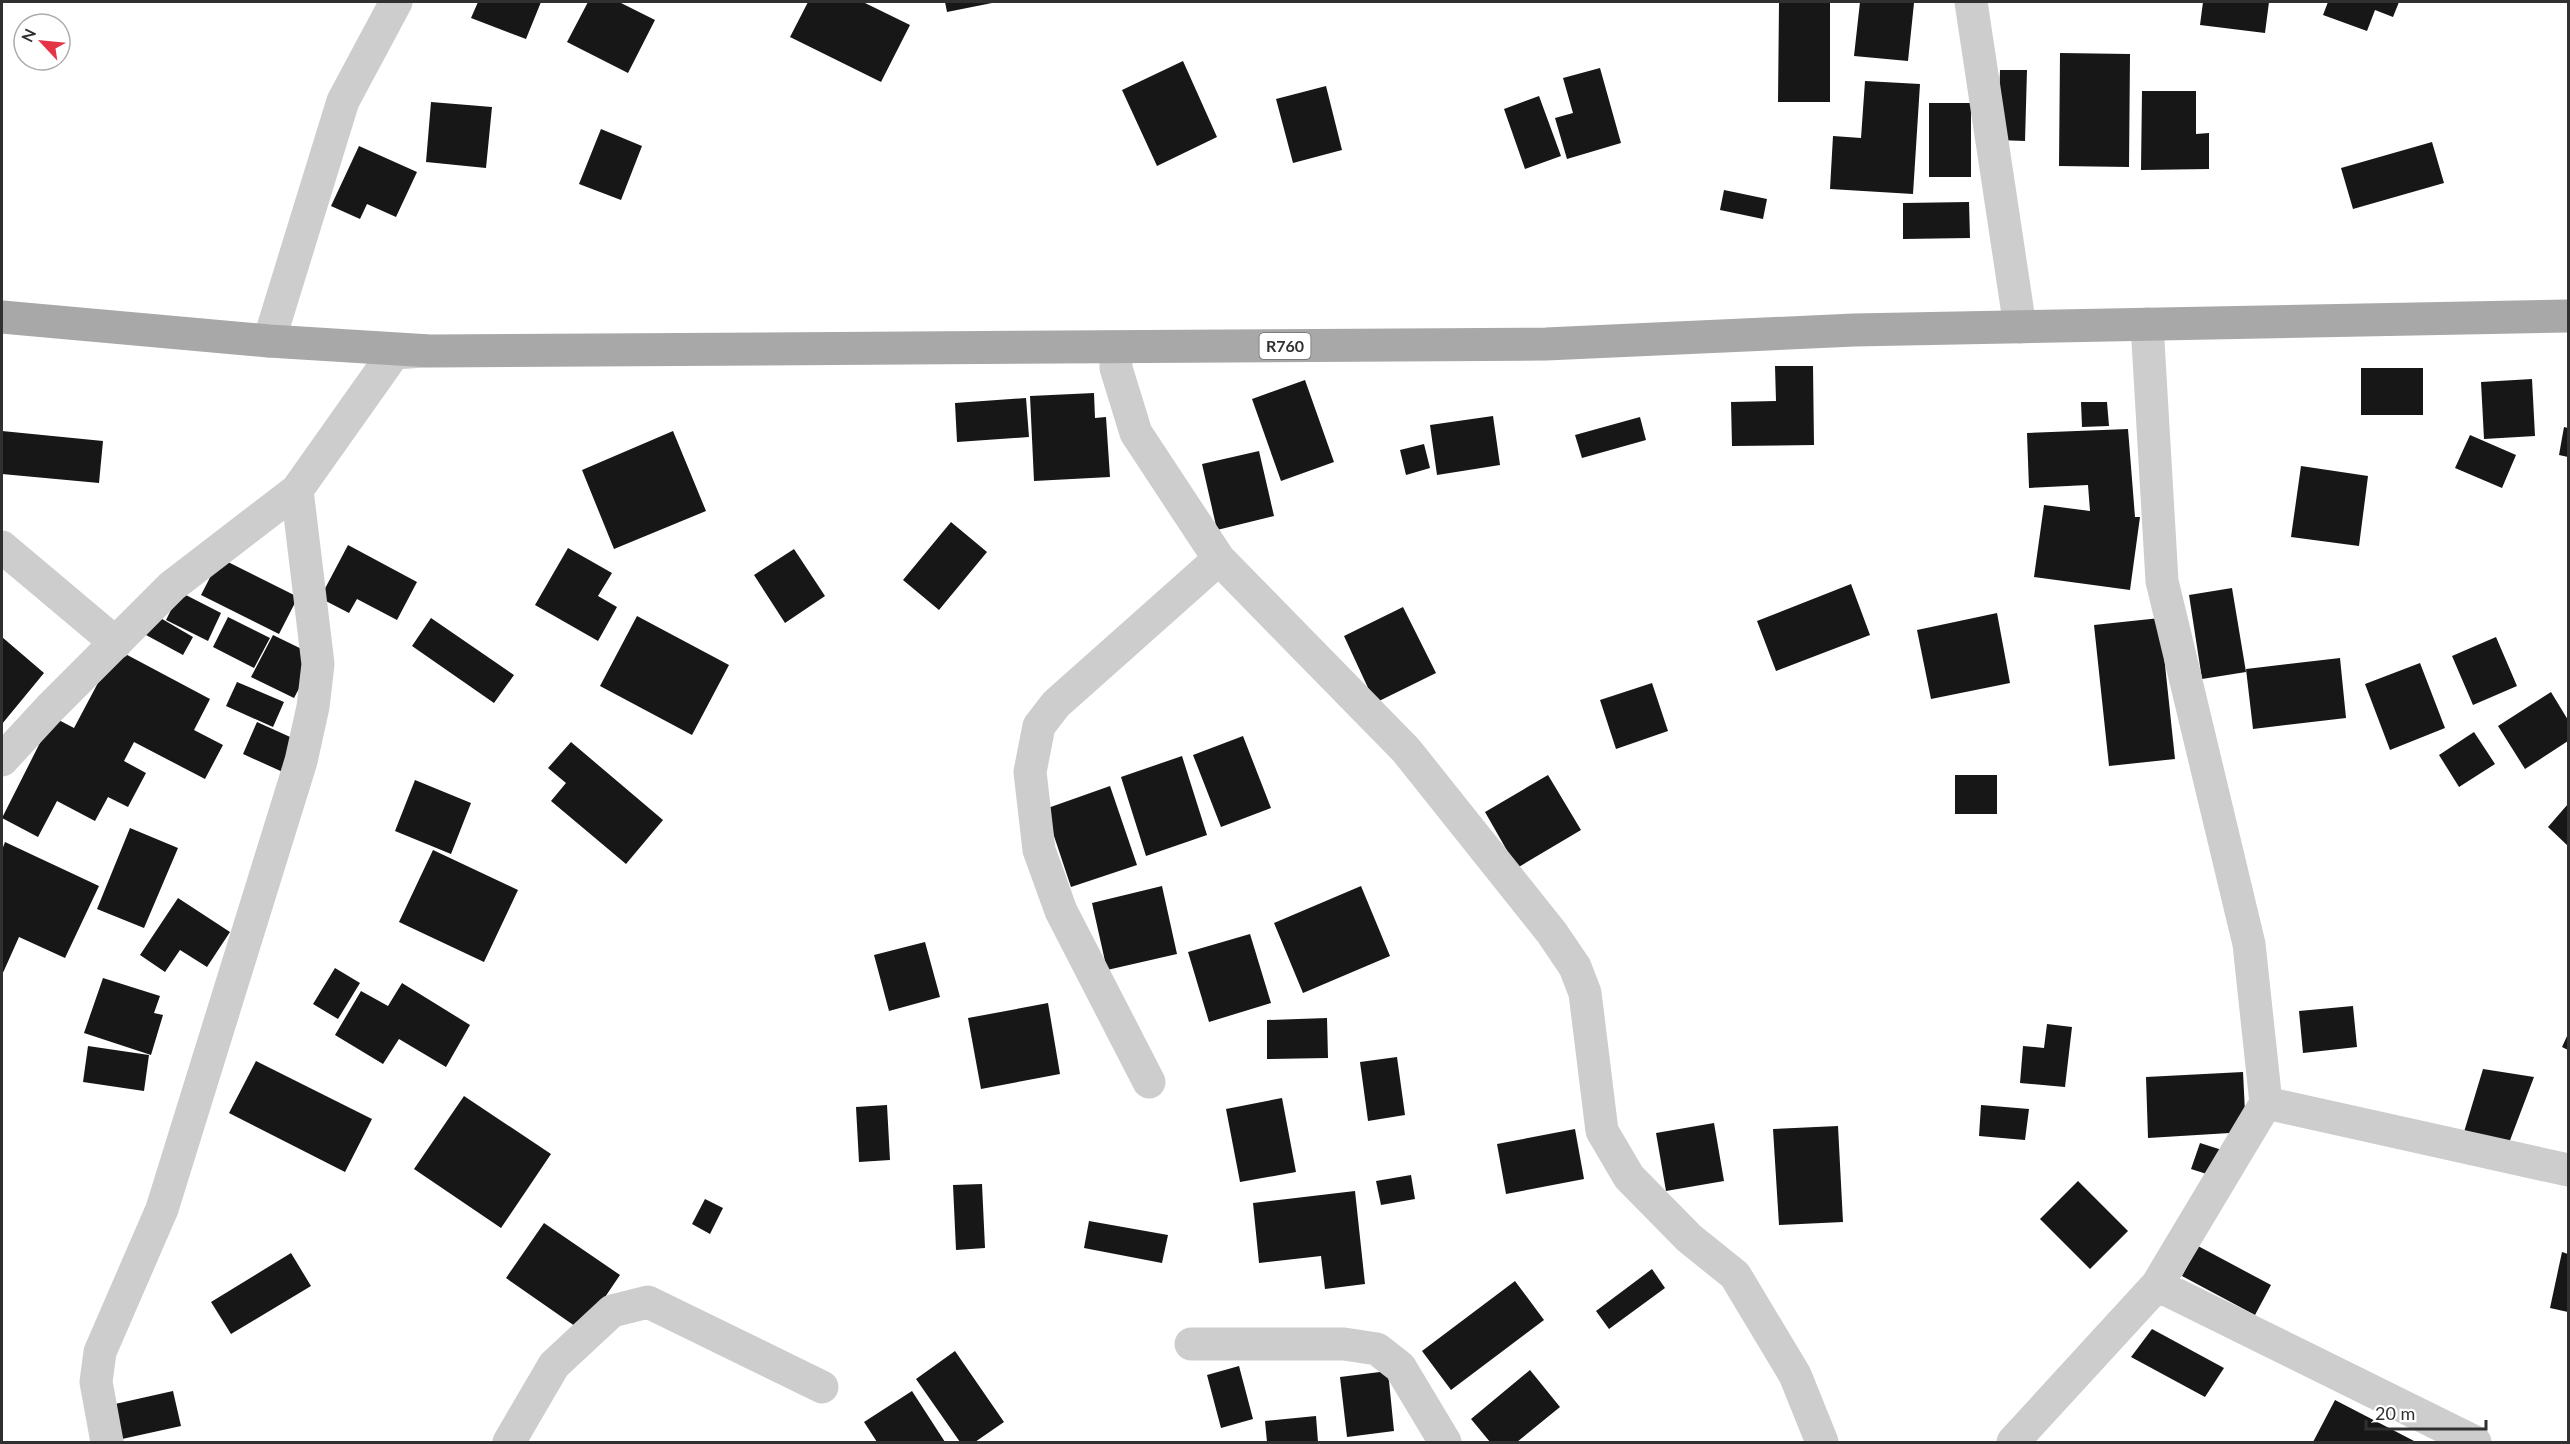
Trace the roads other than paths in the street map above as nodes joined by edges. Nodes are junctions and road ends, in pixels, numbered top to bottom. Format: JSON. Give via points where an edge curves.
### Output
{"nodes":[{"id":1,"x":1971,"y":2,"type":"edge"},
{"id":2,"x":393,"y":5,"type":"edge"},
{"id":3,"x":2568,"y":316,"type":"edge"},
{"id":4,"x":2,"y":317,"type":"edge"},
{"id":5,"x":2147,"y":324,"type":"junction"},
{"id":6,"x":2020,"y":327,"type":"junction"},
{"id":7,"x":270,"y":341,"type":"junction"},
{"id":8,"x":1116,"y":348,"type":"junction"},
{"id":9,"x":430,"y":351,"type":"junction"},
{"id":10,"x":297,"y":490,"type":"junction"},
{"id":11,"x":2,"y":547,"type":"edge"},
{"id":12,"x":1219,"y":559,"type":"junction"},
{"id":13,"x":116,"y":643,"type":"junction"},
{"id":14,"x":2,"y":760,"type":"edge"},
{"id":15,"x":1149,"y":1082,"type":"dead end"},
{"id":16,"x":2266,"y":1103,"type":"junction"},
{"id":17,"x":2568,"y":1170,"type":"edge"},
{"id":18,"x":2157,"y":1285,"type":"junction"},
{"id":19,"x":1191,"y":1344,"type":"dead end"},
{"id":20,"x":822,"y":1387,"type":"dead end"},
{"id":21,"x":107,"y":1443,"type":"edge"},
{"id":22,"x":509,"y":1443,"type":"edge"},
{"id":23,"x":1445,"y":1443,"type":"edge"},
{"id":24,"x":1822,"y":1443,"type":"edge"},
{"id":25,"x":2013,"y":1443,"type":"edge"},
{"id":26,"x":2475,"y":1443,"type":"edge"}],
"edges":[{"from":1,"to":6,"type":"street"},
{"from":2,"to":7,"type":"street","via":[[344,101]]},
{"from":3,"to":5,"type":"main road","number":"R760"},
{"from":4,"to":7,"type":"main road","number":"R760"},
{"from":5,"to":6,"type":"main road","number":"R760"},
{"from":5,"to":16,"type":"street","via":[[2162,581],[2249,944]]},
{"from":6,"to":8,"type":"main road","number":"R760","via":[[1546,344]]},
{"from":7,"to":9,"type":"main road","number":"R760"},
{"from":8,"to":9,"type":"main road","number":"R760"},
{"from":8,"to":12,"type":"street","via":[[1116,368],[1136,433]]},
{"from":9,"to":10,"type":"street","via":[[394,353]]},
{"from":10,"to":13,"type":"street","via":[[172,586]]},
{"from":10,"to":21,"type":"street","via":[[318,664],[313,707],[301,761],[162,1209],[100,1352],[96,1382]]},
{"from":11,"to":13,"type":"street"},
{"from":12,"to":15,"type":"street","via":[[1056,704],[1040,726],[1030,772],[1039,850],[1049,882]]},
{"from":12,"to":24,"type":"street","via":[[1406,750],[1552,933],[1575,967],[1585,993],[1602,1131],[1629,1177],[1689,1238],[1735,1275],[1795,1376]]},
{"from":13,"to":14,"type":"street"},
{"from":16,"to":17,"type":"street"},
{"from":16,"to":18,"type":"street"},
{"from":18,"to":25,"type":"street"},
{"from":18,"to":26,"type":"street"},
{"from":19,"to":23,"type":"street","via":[[1344,1344],[1377,1349],[1400,1367]]},
{"from":20,"to":22,"type":"street","via":[[648,1302],[612,1311],[554,1365]]}]}
